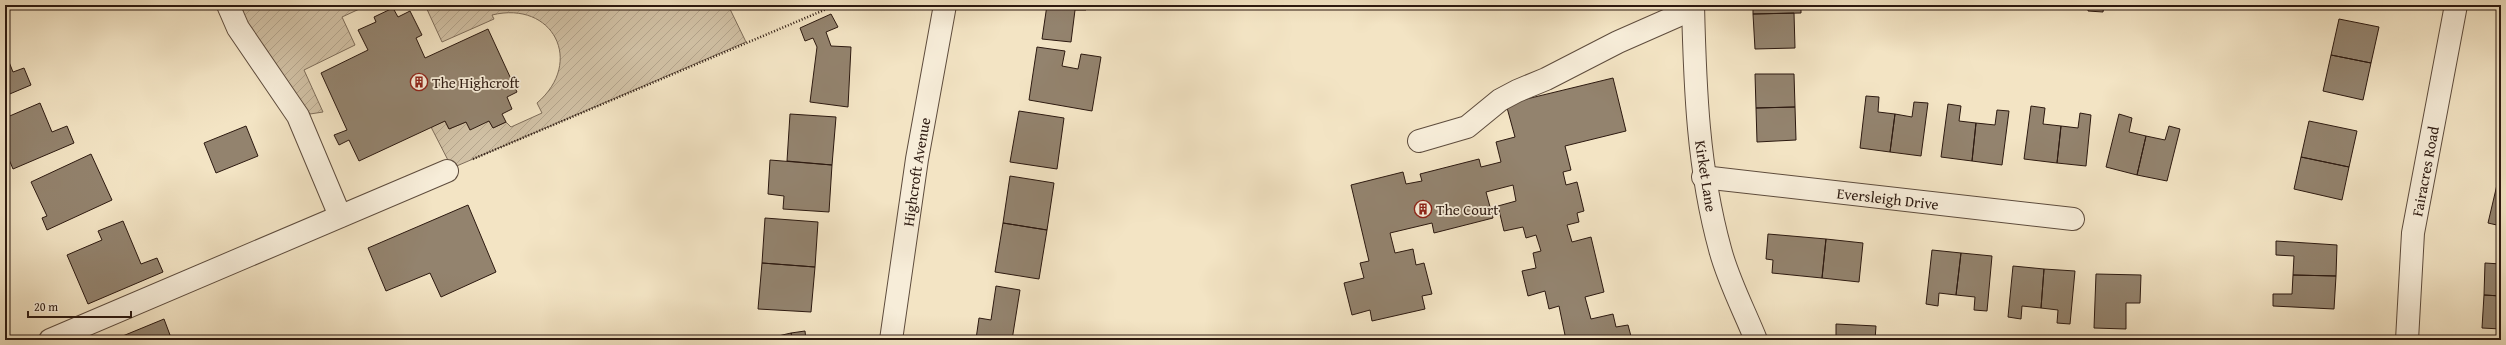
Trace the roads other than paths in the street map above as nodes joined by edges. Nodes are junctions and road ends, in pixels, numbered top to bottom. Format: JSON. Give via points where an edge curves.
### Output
{"nodes":[{"id":1,"x":228,"y":5,"type":"edge"},
{"id":2,"x":945,"y":5,"type":"edge"},
{"id":3,"x":2456,"y":5,"type":"edge"},
{"id":4,"x":1693,"y":7,"type":"edge"},
{"id":5,"x":1419,"y":141,"type":"dead end"},
{"id":6,"x":447,"y":171,"type":"road end"},
{"id":7,"x":1703,"y":177,"type":"junction"},
{"id":8,"x":340,"y":216,"type":"junction"},
{"id":9,"x":2073,"y":219,"type":"dead end"},
{"id":10,"x":50,"y":340,"type":"edge"},
{"id":11,"x":891,"y":340,"type":"edge"},
{"id":12,"x":1756,"y":340,"type":"edge"},
{"id":13,"x":2407,"y":340,"type":"edge"}],
"edges":[{"from":1,"to":8,"type":"street","via":[[238,28],[298,116]]},
{"from":2,"to":11,"type":"street","name":"Highcroft Avenue","via":[[917,159]]},
{"from":3,"to":13,"type":"street","name":"Fairacres Road","via":[[2413,232]]},
{"from":4,"to":5,"type":"street","via":[[1546,79],[1517,90],[1500,100],[1468,127]]},
{"from":4,"to":7,"type":"street","name":"Kirket Lane","via":[[1695,96]]},
{"from":6,"to":8,"type":"street"},
{"from":7,"to":9,"type":"street","name":"Eversleigh Drive"},
{"from":7,"to":12,"type":"street","name":"Kirket Lane","via":[[1720,251]]},
{"from":8,"to":10,"type":"street"}]}
